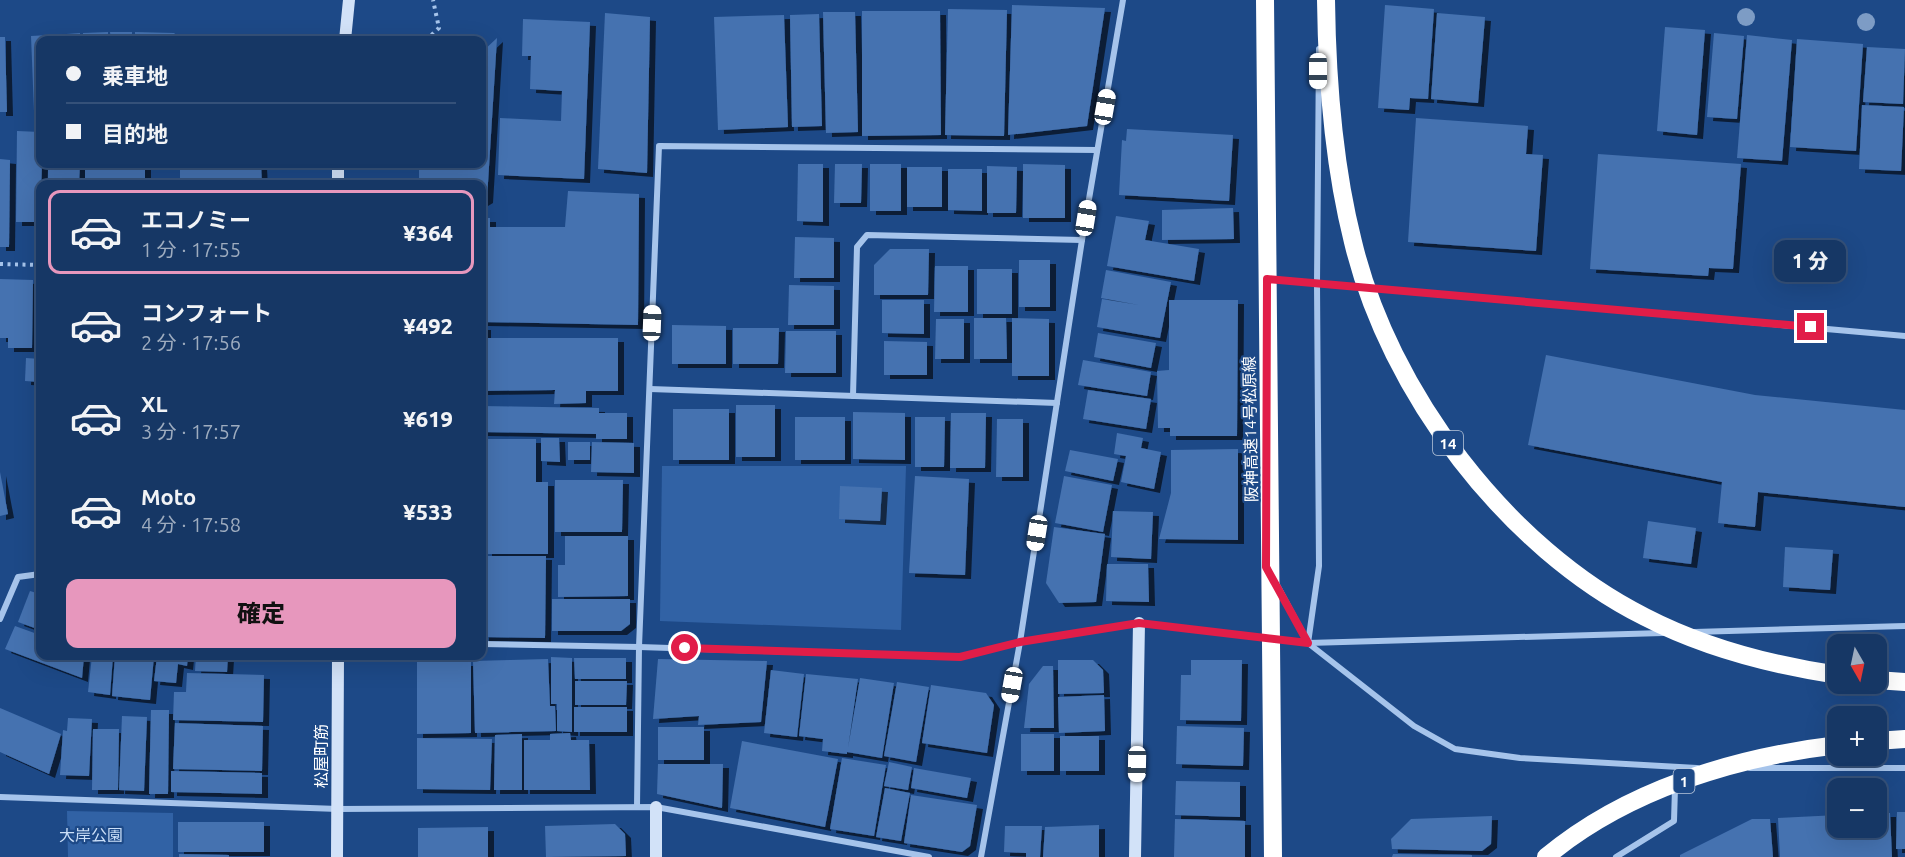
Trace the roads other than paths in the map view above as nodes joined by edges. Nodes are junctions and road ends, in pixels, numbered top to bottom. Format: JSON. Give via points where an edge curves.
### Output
{"nodes":[{"id":1,"x":349,"y":0,"type":"edge"},
{"id":2,"x":1123,"y":0,"type":"edge"},
{"id":3,"x":1266,"y":0,"type":"edge"},
{"id":4,"x":1319,"y":0,"type":"edge"},
{"id":5,"x":1322,"y":6,"type":"edge"},
{"id":6,"x":345,"y":36,"type":"edge"},
{"id":7,"x":1319,"y":47,"type":"dead end"},
{"id":8,"x":1097,"y":150,"type":"junction"},
{"id":9,"x":1082,"y":240,"type":"junction"},
{"id":10,"x":1267,"y":279,"type":"junction"},
{"id":11,"x":1317,"y":283,"type":"junction"},
{"id":12,"x":1905,"y":336,"type":"edge"},
{"id":13,"x":650,"y":389,"type":"junction"},
{"id":14,"x":852,"y":396,"type":"junction"},
{"id":15,"x":1057,"y":403,"type":"junction"},
{"id":16,"x":36,"y":575,"type":"edge"},
{"id":17,"x":0,"y":619,"type":"edge"},
{"id":18,"x":1139,"y":623,"type":"junction"},
{"id":19,"x":1905,"y":626,"type":"edge"},
{"id":20,"x":1020,"y":642,"type":"junction"},
{"id":21,"x":1308,"y":643,"type":"junction"},
{"id":22,"x":486,"y":644,"type":"edge"},
{"id":23,"x":639,"y":647,"type":"junction"},
{"id":24,"x":338,"y":660,"type":"edge"},
{"id":25,"x":1827,"y":673,"type":"edge"},
{"id":26,"x":1887,"y":681,"type":"edge"},
{"id":27,"x":1905,"y":682,"type":"edge"},
{"id":28,"x":1905,"y":739,"type":"edge"},
{"id":29,"x":1887,"y":740,"type":"edge"},
{"id":30,"x":1827,"y":748,"type":"edge"},
{"id":31,"x":1675,"y":768,"type":"junction"},
{"id":32,"x":1905,"y":768,"type":"edge"},
{"id":33,"x":0,"y":797,"type":"edge"},
{"id":34,"x":637,"y":807,"type":"junction"},
{"id":35,"x":656,"y":807,"type":"junction"},
{"id":36,"x":338,"y":808,"type":"junction"},
{"id":37,"x":337,"y":857,"type":"edge"},
{"id":38,"x":656,"y":857,"type":"edge"},
{"id":39,"x":929,"y":857,"type":"edge"},
{"id":40,"x":981,"y":857,"type":"edge"},
{"id":41,"x":1135,"y":857,"type":"edge"},
{"id":42,"x":1273,"y":857,"type":"edge"},
{"id":43,"x":1546,"y":857,"type":"edge"},
{"id":44,"x":1616,"y":857,"type":"edge"}],
"edges":[{"from":1,"to":6,"type":"street"},
{"from":2,"to":8,"type":"street"},
{"from":3,"to":10,"type":"street"},
{"from":3,"to":42,"type":"highway","name":"阪神高速14号松原線","bridge":true},
{"from":4,"to":5,"type":"street"},
{"from":5,"to":25,"type":"highway","number":"14","bridge":true,"via":[[1339,176],[1353,244],[1375,312],[1400,364],[1451,446],[1486,492],[1534,539],[1590,585],[1645,617],[1710,645],[1787,667]]},
{"from":7,"to":11,"type":"street"},
{"from":8,"to":9,"type":"street"},
{"from":8,"to":13,"type":"street","via":[[659,147]]},
{"from":9,"to":14,"type":"street","via":[[867,235],[857,247]]},
{"from":9,"to":15,"type":"street"},
{"from":10,"to":11,"type":"street"},
{"from":10,"to":21,"type":"street","via":[[1266,567]]},
{"from":11,"to":12,"type":"street"},
{"from":11,"to":21,"type":"street","via":[[1319,566]]},
{"from":13,"to":14,"type":"street"},
{"from":13,"to":23,"type":"street"},
{"from":14,"to":15,"type":"street"},
{"from":15,"to":20,"type":"street"},
{"from":16,"to":17,"type":"street","via":[[18,577]]},
{"from":18,"to":20,"type":"street"},
{"from":18,"to":21,"type":"street"},
{"from":18,"to":41,"type":"street"},
{"from":19,"to":21,"type":"street"},
{"from":20,"to":23,"type":"street","via":[[960,657]]},
{"from":20,"to":40,"type":"street"},
{"from":21,"to":31,"type":"street","via":[[1414,726],[1455,749],[1520,758]]},
{"from":22,"to":23,"type":"street"},
{"from":23,"to":34,"type":"street"},
{"from":24,"to":36,"type":"street","name":"松屋町筋"},
{"from":26,"to":27,"type":"highway"},
{"from":28,"to":29,"type":"highway"},
{"from":30,"to":43,"type":"highway","number":"1","bridge":true,"via":[[1752,760],[1688,779],[1623,806]]},
{"from":31,"to":32,"type":"street"},
{"from":31,"to":44,"type":"street","via":[[1674,821]]},
{"from":33,"to":36,"type":"street"},
{"from":34,"to":35,"type":"street"},
{"from":34,"to":36,"type":"street"},
{"from":35,"to":38,"type":"street"},
{"from":35,"to":39,"type":"street"},
{"from":36,"to":37,"type":"street","name":"松屋町筋"}]}
